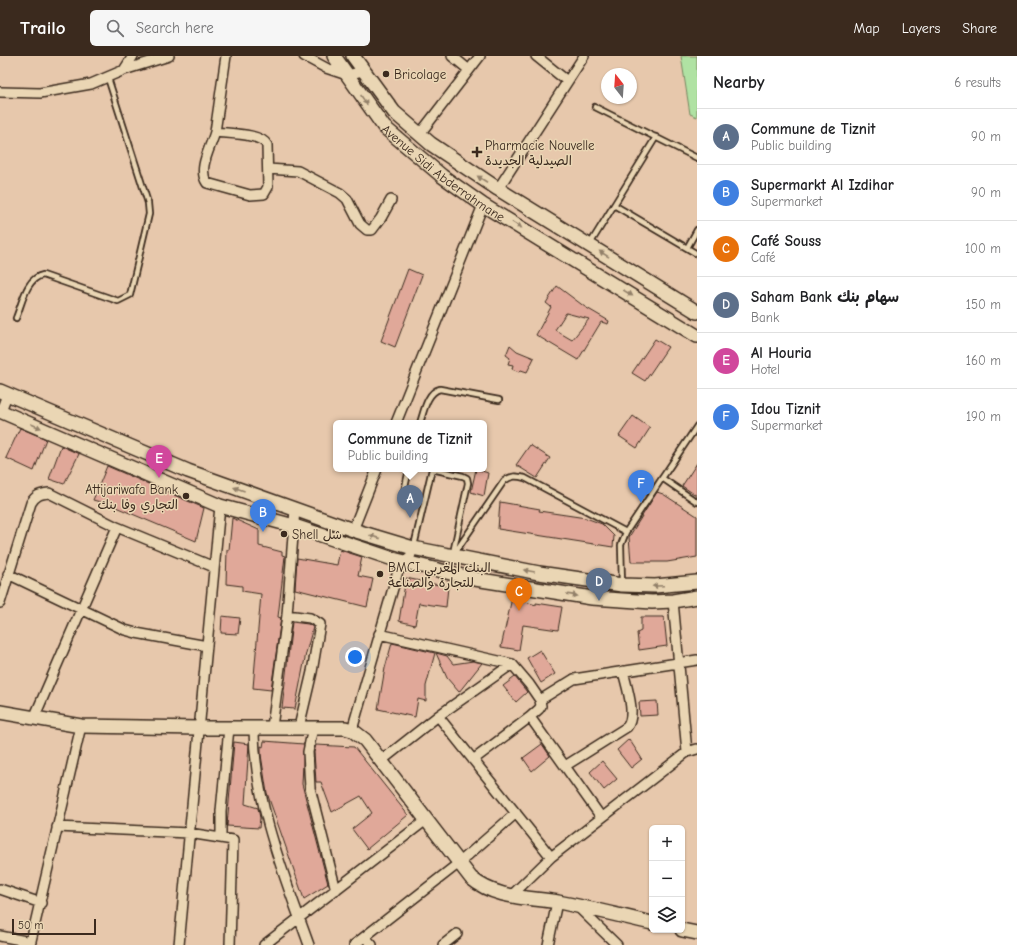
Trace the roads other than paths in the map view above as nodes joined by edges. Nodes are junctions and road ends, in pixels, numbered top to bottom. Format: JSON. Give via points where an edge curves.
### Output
{"nodes":[{"id":1,"x":133,"y":56,"type":"edge"},
{"id":2,"x":169,"y":56,"type":"edge"},
{"id":3,"x":226,"y":56,"type":"edge"},
{"id":4,"x":304,"y":56,"type":"edge"},
{"id":5,"x":334,"y":56,"type":"edge"},
{"id":6,"x":353,"y":56,"type":"edge"},
{"id":7,"x":452,"y":56,"type":"edge"},
{"id":8,"x":480,"y":56,"type":"edge"},
{"id":9,"x":536,"y":56,"type":"edge"},
{"id":10,"x":584,"y":56,"type":"edge"},
{"id":11,"x":154,"y":58,"type":"edge"},
{"id":12,"x":124,"y":70,"type":"junction"},
{"id":13,"x":469,"y":70,"type":"junction"},
{"id":14,"x":363,"y":71,"type":"junction"},
{"id":15,"x":347,"y":75,"type":"junction"},
{"id":16,"x":108,"y":78,"type":"junction"},
{"id":17,"x":567,"y":81,"type":"junction"},
{"id":18,"x":0,"y":92,"type":"edge"},
{"id":19,"x":595,"y":107,"type":"dead end"},
{"id":20,"x":215,"y":132,"type":"junction"},
{"id":21,"x":419,"y":135,"type":"junction"},
{"id":22,"x":656,"y":138,"type":"junction"},
{"id":23,"x":697,"y":158,"type":"edge"},
{"id":24,"x":268,"y":169,"type":"junction"},
{"id":25,"x":498,"y":189,"type":"junction"},
{"id":26,"x":391,"y":200,"type":"dead end"},
{"id":27,"x":483,"y":205,"type":"junction"},
{"id":28,"x":614,"y":205,"type":"junction"},
{"id":29,"x":697,"y":230,"type":"edge"},
{"id":30,"x":589,"y":245,"type":"junction"},
{"id":31,"x":687,"y":248,"type":"junction"},
{"id":32,"x":697,"y":254,"type":"edge"},
{"id":33,"x":578,"y":263,"type":"junction"},
{"id":34,"x":697,"y":312,"type":"edge"},
{"id":35,"x":16,"y":318,"type":"dead end"},
{"id":36,"x":697,"y":336,"type":"edge"},
{"id":37,"x":4,"y":393,"type":"edge"},
{"id":38,"x":499,"y":400,"type":"dead end"},
{"id":39,"x":0,"y":412,"type":"edge"},
{"id":40,"x":397,"y":420,"type":"edge"},
{"id":41,"x":421,"y":420,"type":"edge"},
{"id":42,"x":697,"y":426,"type":"edge"},
{"id":43,"x":188,"y":471,"type":"junction"},
{"id":44,"x":377,"y":472,"type":"edge"},
{"id":45,"x":408,"y":472,"type":"edge"},
{"id":46,"x":431,"y":472,"type":"edge"},
{"id":47,"x":445,"y":472,"type":"edge"},
{"id":48,"x":662,"y":478,"type":"junction"},
{"id":49,"x":180,"y":489,"type":"junction"},
{"id":50,"x":424,"y":500,"type":"junction"},
{"id":51,"x":697,"y":502,"type":"edge"},
{"id":52,"x":220,"y":506,"type":"junction"},
{"id":53,"x":296,"y":509,"type":"junction"},
{"id":54,"x":294,"y":526,"type":"junction"},
{"id":55,"x":117,"y":527,"type":"junction"},
{"id":56,"x":353,"y":530,"type":"junction"},
{"id":57,"x":626,"y":532,"type":"junction"},
{"id":58,"x":399,"y":544,"type":"junction"},
{"id":59,"x":413,"y":548,"type":"junction"},
{"id":60,"x":452,"y":557,"type":"junction"},
{"id":61,"x":400,"y":565,"type":"junction"},
{"id":62,"x":214,"y":567,"type":"junction"},
{"id":63,"x":8,"y":574,"type":"junction"},
{"id":64,"x":697,"y":582,"type":"edge"},
{"id":65,"x":622,"y":585,"type":"junction"},
{"id":66,"x":697,"y":596,"type":"edge"},
{"id":67,"x":673,"y":601,"type":"junction"},
{"id":68,"x":0,"y":603,"type":"edge"},
{"id":69,"x":80,"y":609,"type":"junction"},
{"id":70,"x":287,"y":615,"type":"junction"},
{"id":71,"x":379,"y":634,"type":"junction"},
{"id":72,"x":207,"y":646,"type":"junction"},
{"id":73,"x":697,"y":660,"type":"edge"},
{"id":74,"x":679,"y":662,"type":"junction"},
{"id":75,"x":512,"y":664,"type":"junction"},
{"id":76,"x":623,"y":671,"type":"junction"},
{"id":77,"x":540,"y":700,"type":"junction"},
{"id":78,"x":0,"y":712,"type":"edge"},
{"id":79,"x":438,"y":716,"type":"junction"},
{"id":80,"x":530,"y":717,"type":"junction"},
{"id":81,"x":34,"y":718,"type":"junction"},
{"id":82,"x":81,"y":726,"type":"junction"},
{"id":83,"x":272,"y":727,"type":"junction"},
{"id":84,"x":299,"y":727,"type":"junction"},
{"id":85,"x":313,"y":727,"type":"junction"},
{"id":86,"x":199,"y":728,"type":"junction"},
{"id":87,"x":229,"y":728,"type":"junction"},
{"id":88,"x":254,"y":728,"type":"junction"},
{"id":89,"x":352,"y":730,"type":"junction"},
{"id":90,"x":697,"y":748,"type":"edge"},
{"id":91,"x":687,"y":752,"type":"junction"},
{"id":92,"x":473,"y":760,"type":"junction"},
{"id":93,"x":382,"y":761,"type":"junction"},
{"id":94,"x":565,"y":766,"type":"junction"},
{"id":95,"x":516,"y":813,"type":"junction"},
{"id":96,"x":601,"y":817,"type":"junction"},
{"id":97,"x":426,"y":820,"type":"junction"},
{"id":98,"x":57,"y":827,"type":"junction"},
{"id":99,"x":189,"y":833,"type":"junction"},
{"id":100,"x":220,"y":836,"type":"junction"},
{"id":101,"x":551,"y":857,"type":"junction"},
{"id":102,"x":459,"y":863,"type":"junction"},
{"id":103,"x":0,"y":889,"type":"edge"},
{"id":104,"x":336,"y":890,"type":"junction"},
{"id":105,"x":511,"y":896,"type":"junction"},
{"id":106,"x":557,"y":902,"type":"junction"},
{"id":107,"x":41,"y":903,"type":"junction"},
{"id":108,"x":578,"y":906,"type":"junction"},
{"id":109,"x":299,"y":917,"type":"junction"},
{"id":110,"x":649,"y":922,"type":"edge"},
{"id":111,"x":685,"y":931,"type":"edge"},
{"id":112,"x":457,"y":934,"type":"dead end"},
{"id":113,"x":697,"y":934,"type":"edge"},
{"id":114,"x":0,"y":936,"type":"edge"},
{"id":115,"x":365,"y":936,"type":"junction"},
{"id":116,"x":31,"y":943,"type":"edge"},
{"id":117,"x":178,"y":945,"type":"edge"},
{"id":118,"x":230,"y":945,"type":"edge"},
{"id":119,"x":264,"y":945,"type":"edge"},
{"id":120,"x":309,"y":945,"type":"edge"},
{"id":121,"x":354,"y":945,"type":"edge"},
{"id":122,"x":372,"y":945,"type":"edge"},
{"id":123,"x":443,"y":945,"type":"edge"},
{"id":124,"x":548,"y":945,"type":"edge"},
{"id":125,"x":617,"y":945,"type":"edge"}],
"edges":[{"from":1,"to":12,"type":"street"},
{"from":2,"to":11,"type":"street"},
{"from":3,"to":20,"type":"street"},
{"from":4,"to":15,"type":"street","via":[[326,68]]},
{"from":5,"to":15,"type":"street","name":"Avenue Sidi Abderrahmane"},
{"from":6,"to":14,"type":"street","name":"Avenue Sidi Abderrahmane"},
{"from":7,"to":13,"type":"street"},
{"from":8,"to":13,"type":"street"},
{"from":9,"to":17,"type":"street"},
{"from":10,"to":17,"type":"street"},
{"from":11,"to":12,"type":"street"},
{"from":12,"to":16,"type":"street"},
{"from":13,"to":21,"type":"street"},
{"from":14,"to":15,"type":"street"},
{"from":14,"to":21,"type":"street","name":"Avenue Sidi Abderrahmane","via":[[394,112]]},
{"from":15,"to":27,"type":"street","name":"Avenue Sidi Abderrahmane","one_way":true,"via":[[372,112],[394,138]]},
{"from":16,"to":18,"type":"street","via":[[91,84],[40,93]]},
{"from":16,"to":35,"type":"lane","via":[[148,203],[149,214],[130,295],[118,301],[43,275],[37,276],[31,281]]},
{"from":17,"to":25,"type":"street"},
{"from":19,"to":22,"type":"lane"},
{"from":20,"to":24,"type":"street","via":[[263,139],[267,145]]},
{"from":20,"to":24,"type":"street","via":[[203,171],[209,185],[250,195],[261,194],[268,189]]},
{"from":25,"to":21,"type":"street","name":"Avenue Sidi Abderrahmane","one_way":true},
{"from":22,"to":23,"type":"lane"},
{"from":22,"to":28,"type":"lane"},
{"from":24,"to":26,"type":"street","via":[[298,171],[340,193],[347,198],[360,224],[367,230],[372,230],[376,226]]},
{"from":25,"to":30,"type":"street","name":"Avenue Sidi Abderrahmane"},
{"from":27,"to":33,"type":"street","name":"Avenue Sidi Abderrahmane","one_way":true},
{"from":27,"to":40,"type":"street"},
{"from":28,"to":30,"type":"lane"},
{"from":28,"to":31,"type":"lane"},
{"from":29,"to":31,"type":"lane"},
{"from":30,"to":33,"type":"street"},
{"from":34,"to":30,"type":"street","name":"Avenue Sidi Abderrahmane","one_way":true},
{"from":31,"to":32,"type":"lane"},
{"from":33,"to":36,"type":"street","name":"Avenue Sidi Abderrahmane","one_way":true},
{"from":37,"to":39,"type":"street"},
{"from":37,"to":43,"type":"street"},
{"from":38,"to":41,"type":"lane","via":[[434,390]]},
{"from":39,"to":49,"type":"street","one_way":true},
{"from":42,"to":48,"type":"lane"},
{"from":43,"to":49,"type":"street"},
{"from":53,"to":43,"type":"street","one_way":true},
{"from":44,"to":56,"type":"street"},
{"from":45,"to":50,"type":"lane","via":[[405,495]]},
{"from":46,"to":50,"type":"lane"},
{"from":47,"to":60,"type":"lane","via":[[463,476],[468,482]]},
{"from":48,"to":51,"type":"lane"},
{"from":48,"to":57,"type":"lane"},
{"from":49,"to":52,"type":"street"},
{"from":50,"to":59,"type":"lane"},
{"from":52,"to":54,"type":"street"},
{"from":52,"to":62,"type":"street"},
{"from":53,"to":54,"type":"street"},
{"from":53,"to":56,"type":"street"},
{"from":54,"to":61,"type":"street"},
{"from":54,"to":70,"type":"street"},
{"from":55,"to":62,"type":"street"},
{"from":55,"to":63,"type":"street","via":[[49,493],[40,494],[30,503]]},
{"from":55,"to":69,"type":"street"},
{"from":58,"to":56,"type":"street","one_way":true},
{"from":57,"to":60,"type":"lane","via":[[525,478],[510,477],[504,481]]},
{"from":57,"to":65,"type":"lane","via":[[621,545]]},
{"from":58,"to":59,"type":"street"},
{"from":58,"to":61,"type":"street"},
{"from":59,"to":60,"type":"street"},
{"from":59,"to":61,"type":"street"},
{"from":65,"to":60,"type":"street","one_way":true},
{"from":61,"to":67,"type":"street","one_way":true,"via":[[544,591],[623,601]]},
{"from":61,"to":71,"type":"street"},
{"from":62,"to":72,"type":"street"},
{"from":63,"to":68,"type":"street"},
{"from":63,"to":69,"type":"street"},
{"from":64,"to":65,"type":"street","one_way":true,"via":[[655,586]]},
{"from":66,"to":67,"type":"street"},
{"from":67,"to":74,"type":"street"},
{"from":69,"to":72,"type":"street","via":[[136,633]]},
{"from":69,"to":81,"type":"street"},
{"from":70,"to":83,"type":"street"},
{"from":70,"to":84,"type":"street","via":[[310,618],[320,624]]},
{"from":71,"to":75,"type":"street"},
{"from":71,"to":89,"type":"street"},
{"from":72,"to":86,"type":"street"},
{"from":73,"to":74,"type":"street"},
{"from":74,"to":76,"type":"street"},
{"from":74,"to":91,"type":"street"},
{"from":75,"to":77,"type":"street"},
{"from":75,"to":79,"type":"street"},
{"from":76,"to":77,"type":"street","via":[[574,679]]},
{"from":76,"to":94,"type":"street","via":[[632,715],[631,723]]},
{"from":77,"to":80,"type":"street","via":[[540,709]]},
{"from":78,"to":81,"type":"street"},
{"from":79,"to":92,"type":"street"},
{"from":79,"to":93,"type":"street"},
{"from":80,"to":92,"type":"street"},
{"from":80,"to":94,"type":"street"},
{"from":81,"to":82,"type":"street"},
{"from":82,"to":86,"type":"street"},
{"from":82,"to":98,"type":"street"},
{"from":83,"to":84,"type":"street"},
{"from":83,"to":88,"type":"street"},
{"from":84,"to":85,"type":"street"},
{"from":85,"to":89,"type":"street"},
{"from":85,"to":104,"type":"street","via":[[308,752],[310,788]]},
{"from":86,"to":87,"type":"street"},
{"from":86,"to":99,"type":"street"},
{"from":87,"to":88,"type":"street"},
{"from":87,"to":100,"type":"street"},
{"from":88,"to":109,"type":"street","via":[[258,784],[275,846]]},
{"from":89,"to":93,"type":"street","via":[[365,740]]},
{"from":90,"to":91,"type":"street"},
{"from":91,"to":96,"type":"street"},
{"from":92,"to":95,"type":"street"},
{"from":93,"to":97,"type":"street"},
{"from":94,"to":96,"type":"street"},
{"from":95,"to":101,"type":"street"},
{"from":95,"to":102,"type":"street"},
{"from":96,"to":101,"type":"street"},
{"from":97,"to":102,"type":"street"},
{"from":97,"to":104,"type":"street"},
{"from":98,"to":99,"type":"street"},
{"from":98,"to":107,"type":"street"},
{"from":99,"to":100,"type":"street"},
{"from":99,"to":117,"type":"street"},
{"from":100,"to":118,"type":"street","via":[[231,838],[234,843]]},
{"from":101,"to":105,"type":"street"},
{"from":102,"to":105,"type":"street","via":[[480,886]]},
{"from":102,"to":115,"type":"street"},
{"from":103,"to":107,"type":"street"},
{"from":104,"to":109,"type":"street"},
{"from":105,"to":106,"type":"street"},
{"from":106,"to":108,"type":"street"},
{"from":106,"to":124,"type":"street"},
{"from":107,"to":116,"type":"street"},
{"from":108,"to":110,"type":"street"},
{"from":108,"to":125,"type":"street"},
{"from":109,"to":119,"type":"street"},
{"from":109,"to":120,"type":"street"},
{"from":111,"to":113,"type":"street"},
{"from":112,"to":123,"type":"street"},
{"from":114,"to":116,"type":"street"},
{"from":115,"to":121,"type":"street"},
{"from":115,"to":122,"type":"street"}]}
